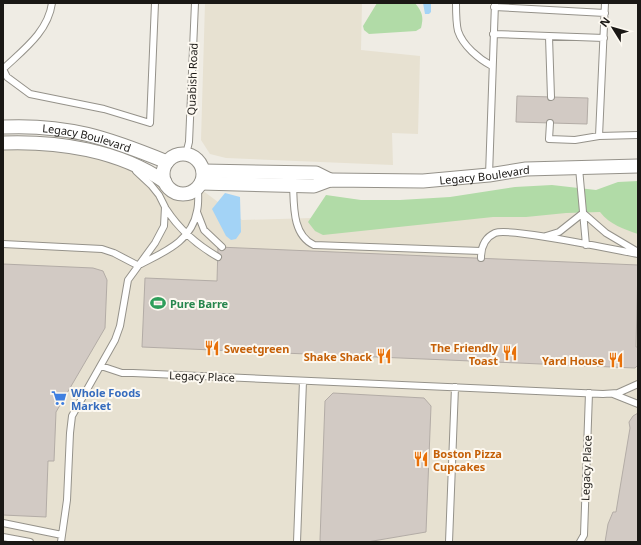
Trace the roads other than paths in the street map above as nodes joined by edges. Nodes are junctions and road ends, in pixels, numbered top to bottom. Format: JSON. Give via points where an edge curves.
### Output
{"nodes":[{"id":1,"x":52,"y":3,"type":"edge"},
{"id":2,"x":155,"y":3,"type":"edge"},
{"id":3,"x":195,"y":3,"type":"edge"},
{"id":4,"x":456,"y":3,"type":"edge"},
{"id":5,"x":605,"y":3,"type":"edge"},
{"id":6,"x":495,"y":5,"type":"edge"},
{"id":7,"x":605,"y":13,"type":"junction"},
{"id":8,"x":494,"y":34,"type":"junction"},
{"id":9,"x":549,"y":37,"type":"junction"},
{"id":10,"x":604,"y":38,"type":"junction"},
{"id":11,"x":492,"y":66,"type":"junction"},
{"id":12,"x":551,"y":97,"type":"dead end"},
{"id":13,"x":550,"y":123,"type":"dead end"},
{"id":14,"x":3,"y":127,"type":"edge"},
{"id":15,"x":638,"y":135,"type":"edge"},
{"id":16,"x":599,"y":136,"type":"junction"},
{"id":17,"x":3,"y":143,"type":"edge"},
{"id":18,"x":186,"y":154,"type":"junction"},
{"id":19,"x":114,"y":158,"type":"junction"},
{"id":20,"x":167,"y":162,"type":"junction"},
{"id":21,"x":638,"y":166,"type":"edge"},
{"id":22,"x":579,"y":168,"type":"junction"},
{"id":23,"x":489,"y":175,"type":"junction"},
{"id":24,"x":293,"y":179,"type":"junction"},
{"id":25,"x":201,"y":180,"type":"junction"},
{"id":26,"x":165,"y":182,"type":"junction"},
{"id":27,"x":165,"y":208,"type":"junction"},
{"id":28,"x":197,"y":212,"type":"junction"},
{"id":29,"x":583,"y":214,"type":"junction"},
{"id":30,"x":187,"y":234,"type":"junction"},
{"id":31,"x":539,"y":236,"type":"junction"},
{"id":32,"x":3,"y":244,"type":"edge"},
{"id":33,"x":586,"y":245,"type":"junction"},
{"id":34,"x":222,"y":247,"type":"dead end"},
{"id":35,"x":481,"y":251,"type":"junction"},
{"id":36,"x":638,"y":253,"type":"edge"},
{"id":37,"x":218,"y":257,"type":"dead end"},
{"id":38,"x":481,"y":258,"type":"dead end"},
{"id":39,"x":137,"y":265,"type":"junction"},
{"id":40,"x":101,"y":366,"type":"junction"},
{"id":41,"x":303,"y":381,"type":"junction"},
{"id":42,"x":638,"y":384,"type":"edge"},
{"id":43,"x":455,"y":387,"type":"junction"},
{"id":44,"x":589,"y":393,"type":"junction"},
{"id":45,"x":612,"y":394,"type":"junction"},
{"id":46,"x":638,"y":404,"type":"edge"},
{"id":47,"x":3,"y":523,"type":"edge"},
{"id":48,"x":3,"y":537,"type":"edge"},
{"id":49,"x":62,"y":539,"type":"edge"},
{"id":50,"x":30,"y":542,"type":"edge"},
{"id":51,"x":297,"y":542,"type":"edge"},
{"id":52,"x":449,"y":542,"type":"edge"},
{"id":53,"x":580,"y":542,"type":"edge"}],
"edges":[{"from":1,"to":2,"type":"lane","via":[[45,26],[3,69],[7,77],[30,94],[104,109],[150,123]]},
{"from":3,"to":18,"type":"lane","name":"Quabish Road","via":[[189,142]]},
{"from":4,"to":11,"type":"lane","via":[[458,31],[469,48],[481,60]]},
{"from":5,"to":7,"type":"lane"},
{"from":6,"to":7,"type":"lane"},
{"from":6,"to":8,"type":"lane"},
{"from":7,"to":10,"type":"lane"},
{"from":8,"to":9,"type":"lane"},
{"from":8,"to":11,"type":"lane"},
{"from":9,"to":10,"type":"lane"},
{"from":9,"to":12,"type":"lane"},
{"from":10,"to":16,"type":"lane"},
{"from":11,"to":23,"type":"lane"},
{"from":13,"to":16,"type":"lane","via":[[549,139],[575,140]]},
{"from":14,"to":20,"type":"street","name":"Legacy Boulevard","via":[[46,126],[67,129],[104,138]]},
{"from":15,"to":16,"type":"lane"},
{"from":17,"to":19,"type":"street","name":"Legacy Boulevard","via":[[45,143],[80,148]]},
{"from":18,"to":20,"type":"street","via":[[175,156]]},
{"from":18,"to":25,"type":"street","via":[[197,160]]},
{"from":19,"to":26,"type":"street","name":"Legacy Boulevard","via":[[143,168]]},
{"from":19,"to":27,"type":"lane","via":[[142,175],[159,195]]},
{"from":20,"to":26,"type":"street","via":[[163,172]]},
{"from":21,"to":22,"type":"street","name":"Legacy Boulevard"},
{"from":22,"to":23,"type":"street","name":"Legacy Boulevard","via":[[526,169]]},
{"from":22,"to":29,"type":"lane"},
{"from":23,"to":24,"type":"street","name":"Legacy Boulevard","via":[[423,181],[330,180],[316,173]]},
{"from":24,"to":25,"type":"street","name":"Legacy Boulevard"},
{"from":24,"to":35,"type":"lane","via":[[298,230],[314,245]]},
{"from":25,"to":26,"type":"street","via":[[189,193],[180,194],[170,189]]},
{"from":25,"to":28,"type":"lane"},
{"from":27,"to":30,"type":"lane"},
{"from":27,"to":39,"type":"lane","via":[[166,218],[161,234]]},
{"from":28,"to":30,"type":"lane"},
{"from":28,"to":34,"type":"lane","via":[[204,230]]},
{"from":29,"to":31,"type":"lane","via":[[552,236]]},
{"from":29,"to":33,"type":"lane"},
{"from":29,"to":36,"type":"lane","via":[[606,233]]},
{"from":30,"to":37,"type":"lane"},
{"from":30,"to":39,"type":"lane","via":[[170,248]]},
{"from":31,"to":33,"type":"lane"},
{"from":31,"to":35,"type":"lane","via":[[511,232],[495,233],[482,244]]},
{"from":32,"to":39,"type":"lane","via":[[102,249]]},
{"from":33,"to":36,"type":"lane"},
{"from":35,"to":38,"type":"lane"},
{"from":39,"to":40,"type":"lane","via":[[128,280],[120,326]]},
{"from":40,"to":41,"type":"lane","name":"Legacy Place","via":[[122,373]]},
{"from":40,"to":49,"type":"lane","via":[[77,405],[71,422]]},
{"from":41,"to":43,"type":"lane","name":"Legacy Place"},
{"from":41,"to":51,"type":"lane"},
{"from":42,"to":45,"type":"lane","name":"Legacy Place"},
{"from":43,"to":44,"type":"lane","name":"Legacy Place"},
{"from":43,"to":52,"type":"lane"},
{"from":44,"to":45,"type":"lane","name":"Legacy Place"},
{"from":44,"to":53,"type":"lane","name":"Legacy Place","via":[[584,535]]},
{"from":45,"to":46,"type":"lane","name":"Legacy Place"},
{"from":47,"to":49,"type":"lane"},
{"from":48,"to":50,"type":"lane"}]}
